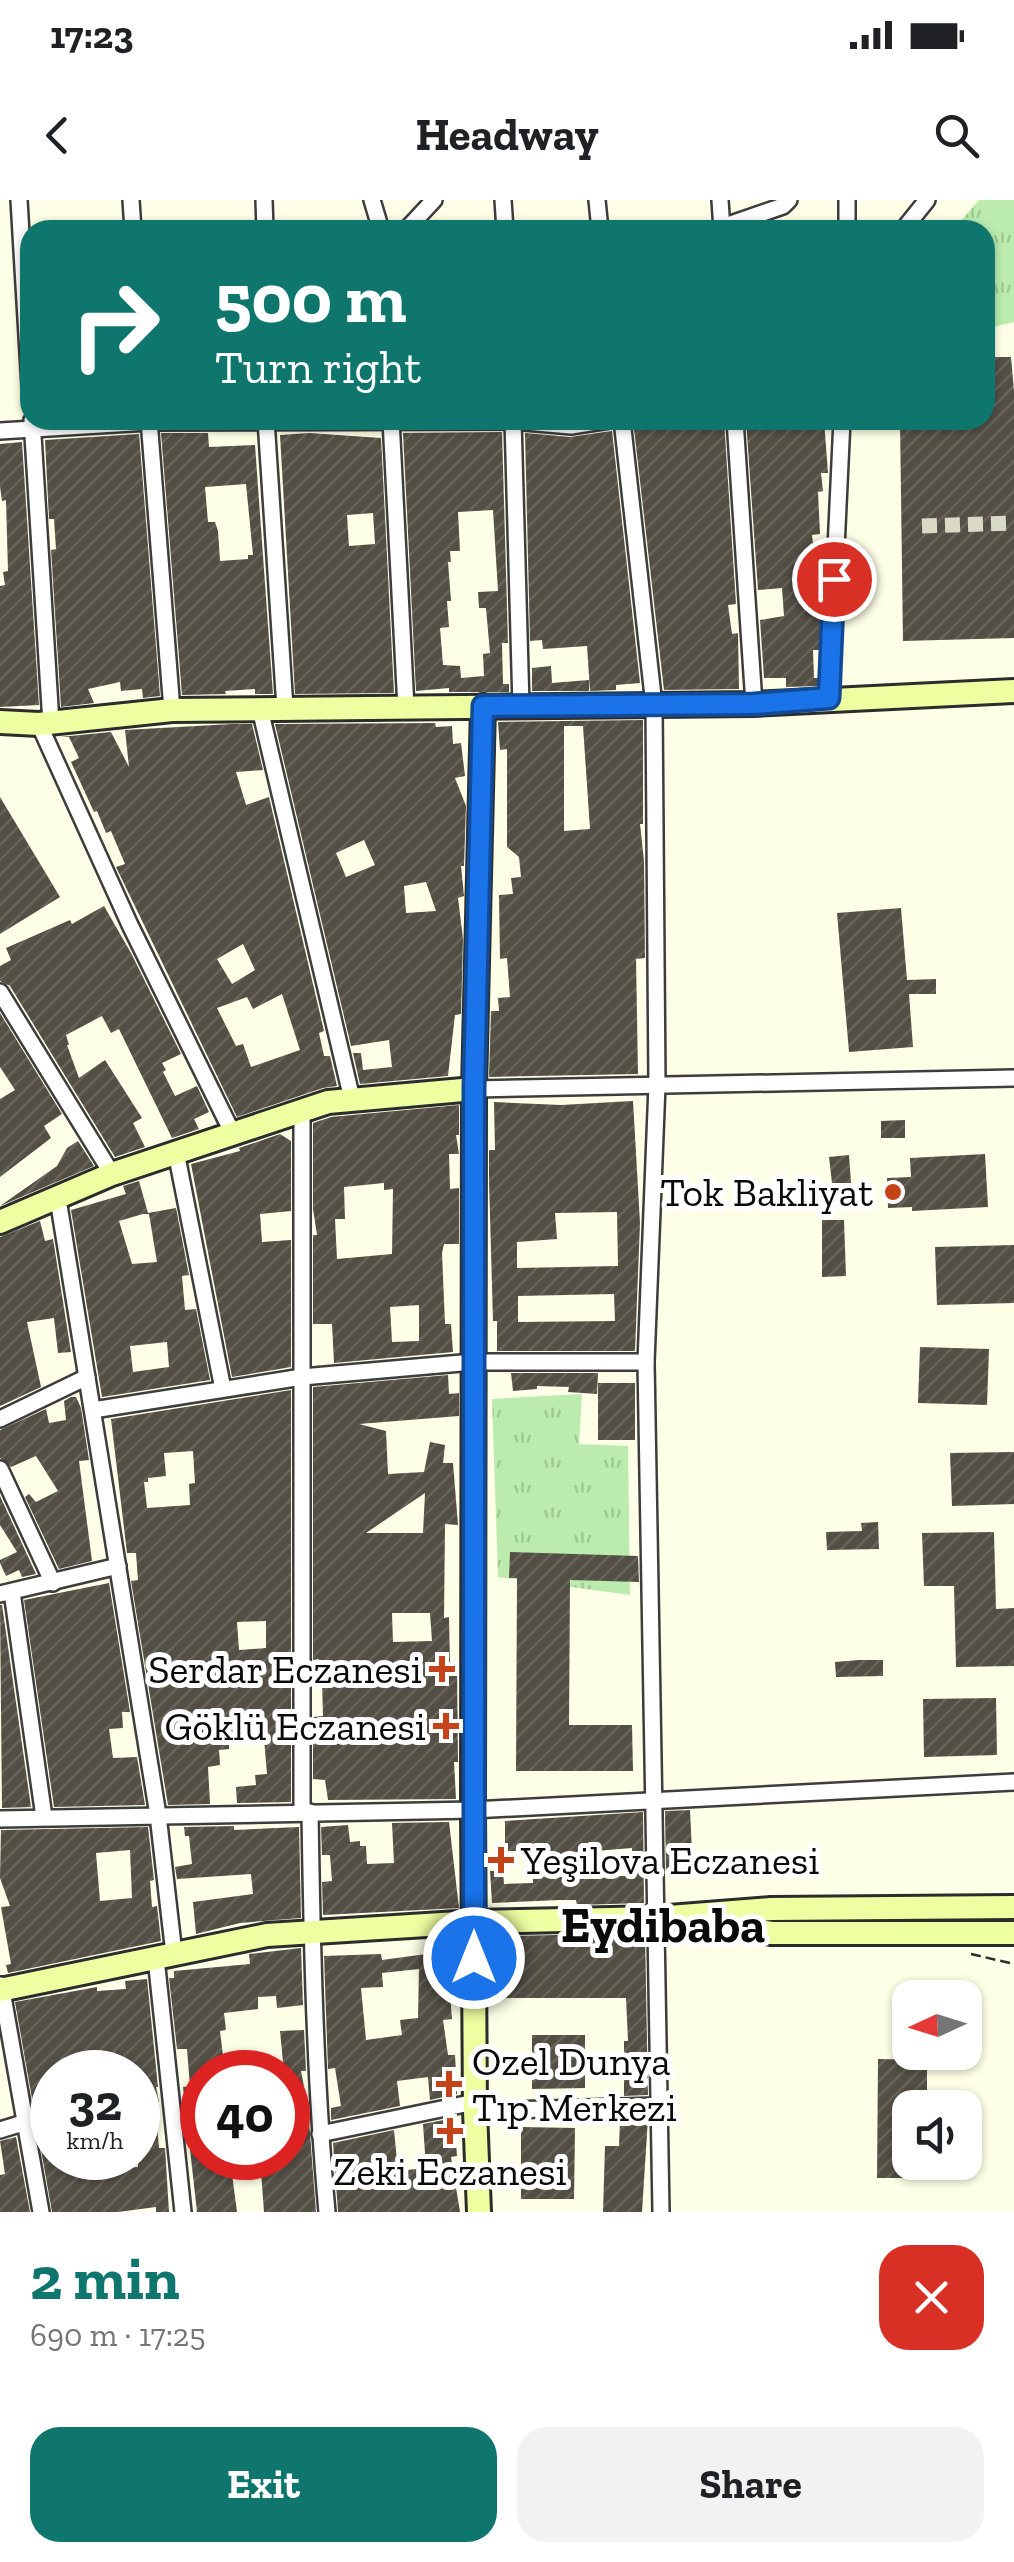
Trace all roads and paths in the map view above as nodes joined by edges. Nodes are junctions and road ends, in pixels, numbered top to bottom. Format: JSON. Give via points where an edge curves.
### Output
{"nodes":[{"id":1,"x":434,"y":200,"type":"edge"},
{"id":2,"x":789,"y":200,"type":"edge"},
{"id":3,"x":928,"y":200,"type":"edge"},
{"id":4,"x":415,"y":220,"type":"edge"},
{"id":5,"x":746,"y":220,"type":"edge"},
{"id":6,"x":911,"y":220,"type":"edge"},
{"id":7,"x":32,"y":430,"type":"edge"},
{"id":8,"x":150,"y":430,"type":"edge"},
{"id":9,"x":267,"y":430,"type":"edge"},
{"id":10,"x":391,"y":430,"type":"edge"},
{"id":11,"x":513,"y":430,"type":"edge"},
{"id":12,"x":623,"y":430,"type":"edge"},
{"id":13,"x":736,"y":430,"type":"edge"},
{"id":14,"x":842,"y":430,"type":"edge"},
{"id":15,"x":1014,"y":691,"type":"edge"},
{"id":16,"x":829,"y":698,"type":"junction"},
{"id":17,"x":754,"y":704,"type":"junction"},
{"id":18,"x":654,"y":705,"type":"junction"},
{"id":19,"x":483,"y":706,"type":"junction"},
{"id":20,"x":521,"y":706,"type":"junction"},
{"id":21,"x":285,"y":708,"type":"junction"},
{"id":22,"x":406,"y":708,"type":"junction"},
{"id":23,"x":260,"y":709,"type":"junction"},
{"id":24,"x":172,"y":710,"type":"junction"},
{"id":25,"x":0,"y":722,"type":"edge"},
{"id":26,"x":44,"y":724,"type":"junction"},
{"id":27,"x":0,"y":992,"type":"edge"},
{"id":28,"x":1014,"y":1078,"type":"edge"},
{"id":29,"x":657,"y":1085,"type":"junction"},
{"id":30,"x":474,"y":1089,"type":"junction"},
{"id":31,"x":352,"y":1099,"type":"junction"},
{"id":32,"x":302,"y":1111,"type":"junction"},
{"id":33,"x":233,"y":1134,"type":"junction"},
{"id":34,"x":176,"y":1152,"type":"junction"},
{"id":35,"x":112,"y":1174,"type":"junction"},
{"id":36,"x":58,"y":1199,"type":"junction"},
{"id":37,"x":0,"y":1222,"type":"edge"},
{"id":38,"x":474,"y":1362,"type":"junction"},
{"id":39,"x":646,"y":1362,"type":"junction"},
{"id":40,"x":87,"y":1376,"type":"junction"},
{"id":41,"x":302,"y":1377,"type":"junction"},
{"id":42,"x":223,"y":1389,"type":"junction"},
{"id":43,"x":93,"y":1410,"type":"junction"},
{"id":44,"x":0,"y":1419,"type":"edge"},
{"id":45,"x":0,"y":1470,"type":"edge"},
{"id":46,"x":118,"y":1566,"type":"junction"},
{"id":47,"x":53,"y":1582,"type":"junction"},
{"id":48,"x":6,"y":1593,"type":"edge"},
{"id":49,"x":1014,"y":1782,"type":"edge"},
{"id":50,"x":654,"y":1801,"type":"junction"},
{"id":51,"x":473,"y":1810,"type":"junction"},
{"id":52,"x":306,"y":1813,"type":"junction"},
{"id":53,"x":158,"y":1815,"type":"junction"},
{"id":54,"x":44,"y":1817,"type":"junction"},
{"id":55,"x":0,"y":1819,"type":"edge"},
{"id":56,"x":1014,"y":1907,"type":"edge"},
{"id":57,"x":656,"y":1918,"type":"junction"},
{"id":58,"x":474,"y":1922,"type":"junction"},
{"id":59,"x":312,"y":1932,"type":"junction"},
{"id":60,"x":1014,"y":1933,"type":"edge"},
{"id":61,"x":165,"y":1956,"type":"junction"},
{"id":62,"x":0,"y":1980,"type":"edge"},
{"id":63,"x":1,"y":1990,"type":"edge"},
{"id":64,"x":475,"y":2106,"type":"junction"},
{"id":65,"x":656,"y":2106,"type":"junction"},
{"id":66,"x":23,"y":2123,"type":"junction"},
{"id":67,"x":0,"y":2130,"type":"edge"},
{"id":68,"x":320,"y":2134,"type":"junction"},
{"id":69,"x":41,"y":2212,"type":"edge"},
{"id":70,"x":183,"y":2212,"type":"edge"},
{"id":71,"x":328,"y":2212,"type":"edge"},
{"id":72,"x":479,"y":2212,"type":"edge"},
{"id":73,"x":660,"y":2212,"type":"edge"}],
"edges":[{"from":1,"to":4,"type":"street"},
{"from":2,"to":5,"type":"street"},
{"from":3,"to":6,"type":"street"},
{"from":7,"to":26,"type":"street"},
{"from":8,"to":24,"type":"street"},
{"from":9,"to":21,"type":"street"},
{"from":10,"to":22,"type":"street"},
{"from":11,"to":20,"type":"street"},
{"from":12,"to":18,"type":"street"},
{"from":13,"to":17,"type":"street"},
{"from":14,"to":16,"type":"street"},
{"from":15,"to":16,"type":"street"},
{"from":16,"to":17,"type":"street"},
{"from":17,"to":18,"type":"street"},
{"from":18,"to":20,"type":"street"},
{"from":18,"to":29,"type":"street"},
{"from":19,"to":20,"type":"street"},
{"from":19,"to":22,"type":"street"},
{"from":19,"to":30,"type":"street"},
{"from":21,"to":22,"type":"street"},
{"from":21,"to":23,"type":"street"},
{"from":23,"to":24,"type":"street"},
{"from":23,"to":31,"type":"street"},
{"from":24,"to":26,"type":"street"},
{"from":25,"to":26,"type":"street"},
{"from":26,"to":33,"type":"street","via":[[130,926]]},
{"from":27,"to":35,"type":"street"},
{"from":28,"to":29,"type":"street"},
{"from":29,"to":30,"type":"street"},
{"from":29,"to":39,"type":"street"},
{"from":30,"to":31,"type":"street"},
{"from":30,"to":38,"type":"street"},
{"from":31,"to":32,"type":"street"},
{"from":32,"to":33,"type":"street"},
{"from":32,"to":41,"type":"street"},
{"from":33,"to":34,"type":"street"},
{"from":34,"to":35,"type":"street"},
{"from":34,"to":42,"type":"street"},
{"from":35,"to":36,"type":"street"},
{"from":36,"to":37,"type":"street"},
{"from":36,"to":40,"type":"street"},
{"from":38,"to":39,"type":"street"},
{"from":38,"to":41,"type":"street"},
{"from":38,"to":51,"type":"street"},
{"from":39,"to":50,"type":"street"},
{"from":40,"to":43,"type":"street"},
{"from":40,"to":44,"type":"street"},
{"from":41,"to":42,"type":"street"},
{"from":41,"to":52,"type":"street"},
{"from":42,"to":43,"type":"street"},
{"from":43,"to":46,"type":"street"},
{"from":45,"to":47,"type":"street"},
{"from":46,"to":47,"type":"street"},
{"from":46,"to":53,"type":"street"},
{"from":47,"to":48,"type":"street"},
{"from":48,"to":54,"type":"street"},
{"from":49,"to":50,"type":"street"},
{"from":50,"to":51,"type":"street"},
{"from":50,"to":57,"type":"street"},
{"from":51,"to":52,"type":"street"},
{"from":51,"to":58,"type":"street"},
{"from":52,"to":53,"type":"street"},
{"from":52,"to":59,"type":"street"},
{"from":53,"to":54,"type":"street"},
{"from":53,"to":61,"type":"street"},
{"from":54,"to":55,"type":"street"},
{"from":56,"to":57,"type":"street"},
{"from":57,"to":58,"type":"street"},
{"from":57,"to":60,"type":"street","via":[[772,1933]]},
{"from":57,"to":65,"type":"street"},
{"from":58,"to":59,"type":"street"},
{"from":58,"to":64,"type":"street"},
{"from":59,"to":61,"type":"street"},
{"from":59,"to":68,"type":"street"},
{"from":61,"to":63,"type":"street"},
{"from":61,"to":70,"type":"street"},
{"from":62,"to":63,"type":"street"},
{"from":63,"to":66,"type":"street"},
{"from":64,"to":65,"type":"street"},
{"from":64,"to":68,"type":"street"},
{"from":64,"to":72,"type":"street"},
{"from":65,"to":73,"type":"street"},
{"from":66,"to":67,"type":"street"},
{"from":66,"to":69,"type":"street"},
{"from":68,"to":71,"type":"street"}]}
